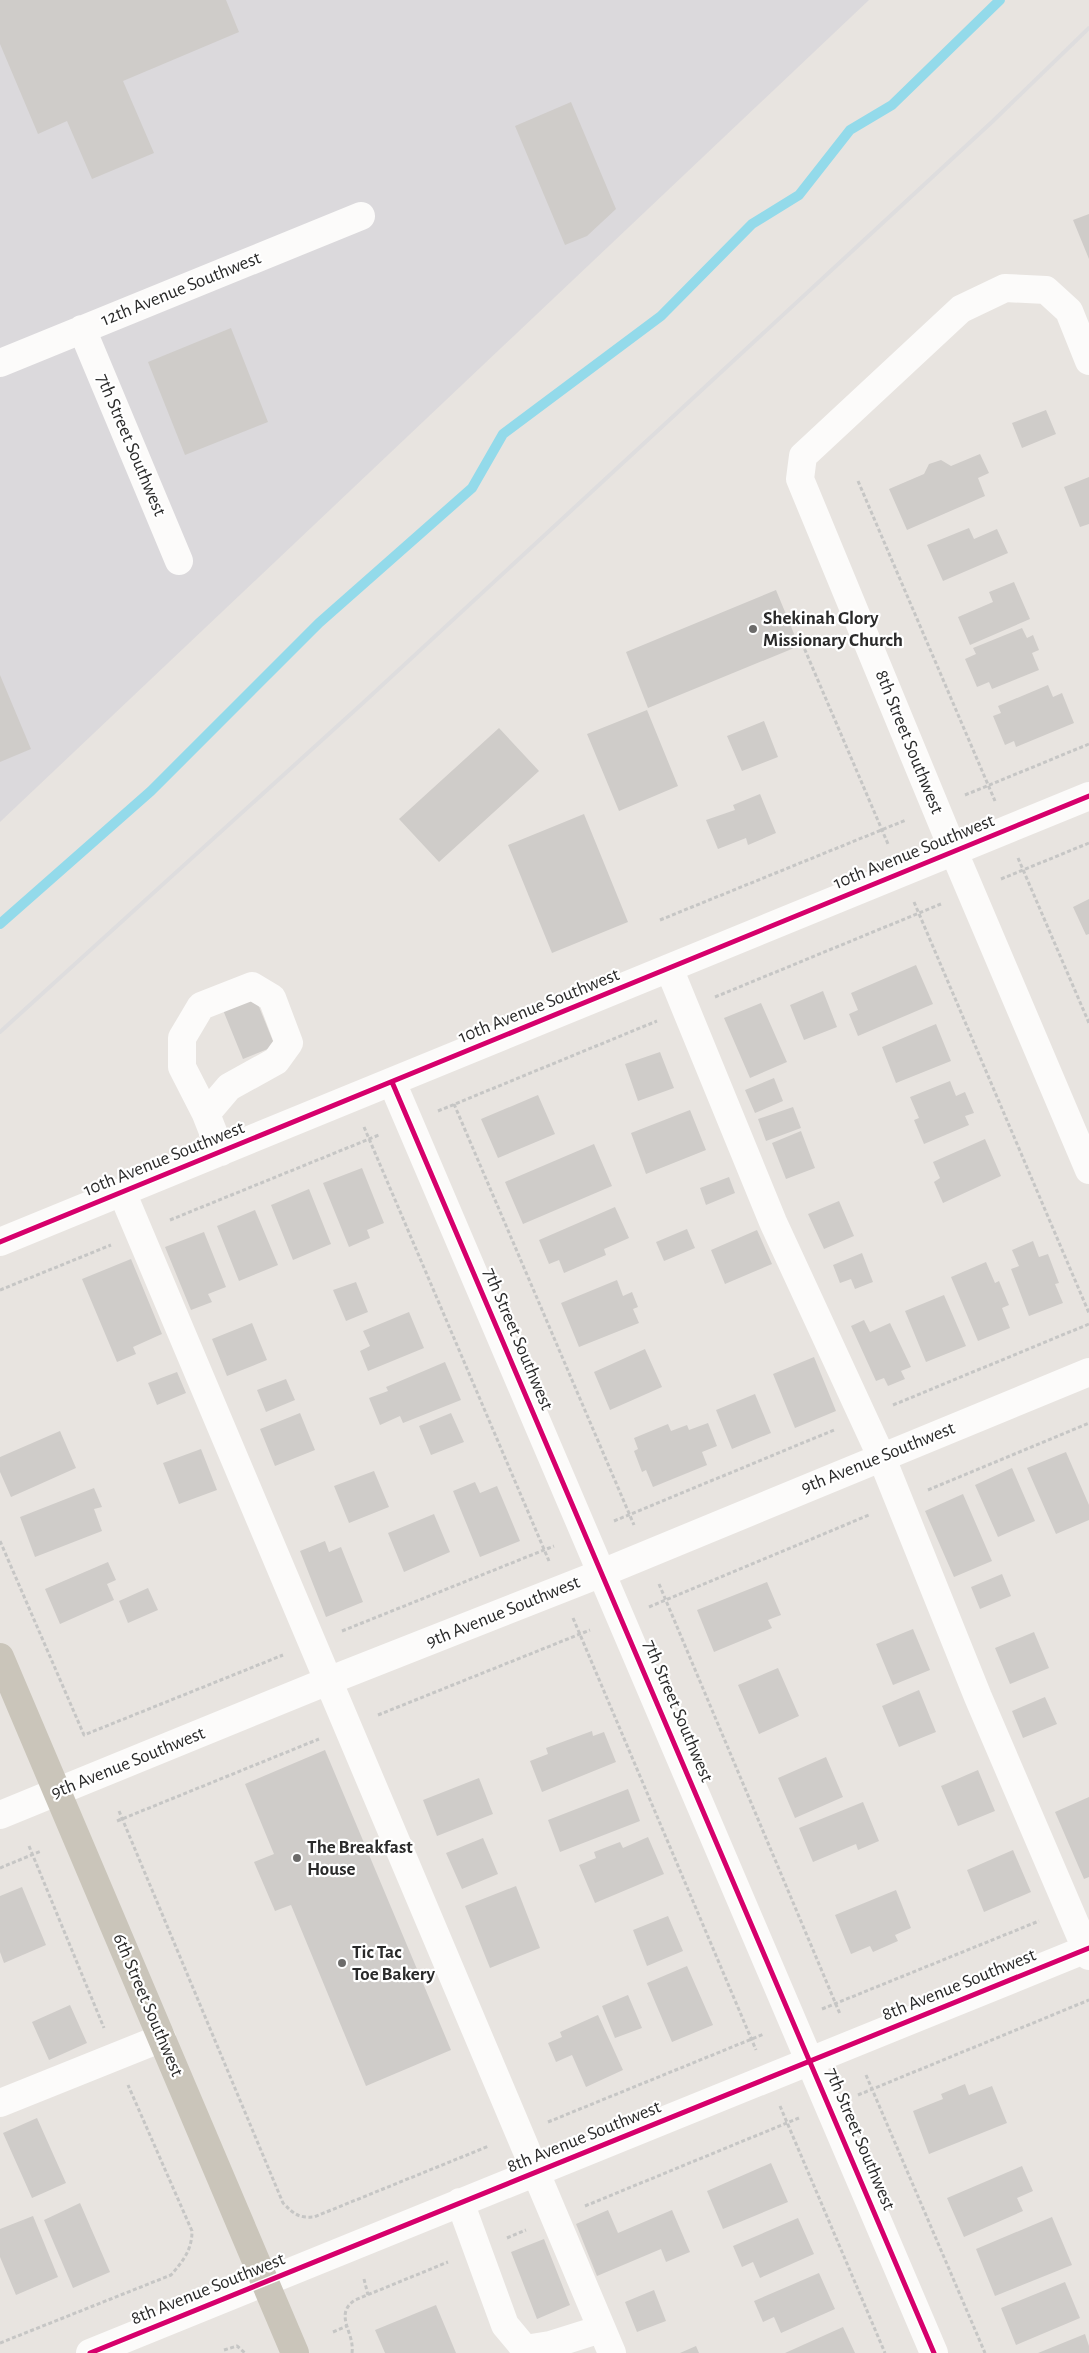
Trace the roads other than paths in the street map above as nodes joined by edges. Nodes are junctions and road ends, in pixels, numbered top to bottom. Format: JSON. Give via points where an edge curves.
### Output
{"nodes":[{"id":1,"x":361,"y":216,"type":"dead end"},
{"id":2,"x":82,"y":329,"type":"junction"},
{"id":3,"x":1089,"y":361,"type":"edge"},
{"id":4,"x":0,"y":362,"type":"edge"},
{"id":5,"x":179,"y":561,"type":"dead end"},
{"id":6,"x":1089,"y":796,"type":"edge"},
{"id":7,"x":954,"y":852,"type":"junction"},
{"id":8,"x":669,"y":968,"type":"junction"},
{"id":9,"x":392,"y":1082,"type":"junction"},
{"id":10,"x":206,"y":1114,"type":"junction"},
{"id":11,"x":221,"y":1152,"type":"junction"},
{"id":12,"x":1089,"y":1170,"type":"edge"},
{"id":13,"x":122,"y":1192,"type":"junction"},
{"id":14,"x":0,"y":1242,"type":"edge"},
{"id":15,"x":1089,"y":1372,"type":"edge"},
{"id":16,"x":880,"y":1456,"type":"junction"},
{"id":17,"x":602,"y":1573,"type":"junction"},
{"id":18,"x":0,"y":1657,"type":"edge"},
{"id":19,"x":328,"y":1681,"type":"junction"},
{"id":20,"x":58,"y":1792,"type":"junction"},
{"id":21,"x":0,"y":1815,"type":"edge"},
{"id":22,"x":1088,"y":1951,"type":"edge"},
{"id":23,"x":162,"y":2038,"type":"junction"},
{"id":24,"x":811,"y":2062,"type":"junction"},
{"id":25,"x":0,"y":2103,"type":"edge"},
{"id":26,"x":535,"y":2172,"type":"junction"},
{"id":27,"x":460,"y":2202,"type":"junction"},
{"id":28,"x":264,"y":2282,"type":"junction"},
{"id":29,"x":606,"y":2341,"type":"edge"},
{"id":30,"x":90,"y":2353,"type":"edge"},
{"id":31,"x":295,"y":2353,"type":"edge"},
{"id":32,"x":934,"y":2353,"type":"edge"}],
"edges":[{"from":1,"to":2,"type":"street","name":"12th Avenue Southwest"},
{"from":2,"to":4,"type":"street","name":"12th Avenue Southwest"},
{"from":2,"to":5,"type":"street","name":"7th Street Southwest"},
{"from":3,"to":7,"type":"street","name":"8th Street Southwest","via":[[1069,311],[1046,290],[1005,288],[961,309],[803,456],[800,479]]},
{"from":6,"to":7,"type":"street","name":"10th Avenue Southwest"},
{"from":7,"to":8,"type":"street","name":"10th Avenue Southwest"},
{"from":7,"to":12,"type":"street","name":"8th Street Southwest"},
{"from":8,"to":9,"type":"street","name":"10th Avenue Southwest"},
{"from":8,"to":16,"type":"street","via":[[773,1222]]},
{"from":9,"to":11,"type":"street","name":"10th Avenue Southwest"},
{"from":9,"to":17,"type":"street","name":"7th Street Southwest"},
{"from":10,"to":10,"type":"street","via":[[229,1087],[276,1061],[289,1043],[272,998],[252,986],[201,1006],[182,1038],[182,1066]]},
{"from":10,"to":11,"type":"street"},
{"from":11,"to":13,"type":"street","name":"10th Avenue Southwest"},
{"from":13,"to":14,"type":"street","name":"10th Avenue Southwest"},
{"from":13,"to":19,"type":"street"},
{"from":15,"to":16,"type":"street","name":"9th Avenue Southwest"},
{"from":16,"to":17,"type":"street","name":"9th Avenue Southwest"},
{"from":16,"to":22,"type":"street","via":[[978,1697]]},
{"from":17,"to":19,"type":"street","name":"9th Avenue Southwest"},
{"from":17,"to":24,"type":"street","name":"7th Street Southwest"},
{"from":18,"to":20,"type":"main road","name":"6th Street Southwest"},
{"from":19,"to":20,"type":"street","name":"9th Avenue Southwest"},
{"from":19,"to":26,"type":"street"},
{"from":20,"to":21,"type":"street","name":"9th Avenue Southwest"},
{"from":20,"to":23,"type":"main road","name":"6th Street Southwest"},
{"from":22,"to":24,"type":"street","name":"8th Avenue Southwest"},
{"from":23,"to":25,"type":"street"},
{"from":23,"to":28,"type":"main road","name":"6th Street Southwest"},
{"from":24,"to":26,"type":"street","name":"8th Avenue Southwest"},
{"from":24,"to":32,"type":"street","name":"7th Street Southwest"},
{"from":26,"to":27,"type":"street","name":"8th Avenue Southwest"},
{"from":26,"to":29,"type":"street"},
{"from":27,"to":28,"type":"street","name":"8th Avenue Southwest"},
{"from":27,"to":29,"type":"street","via":[[505,2325],[524,2349]]},
{"from":28,"to":30,"type":"street","name":"8th Avenue Southwest"},
{"from":28,"to":31,"type":"main road","name":"6th Street Southwest"}]}
